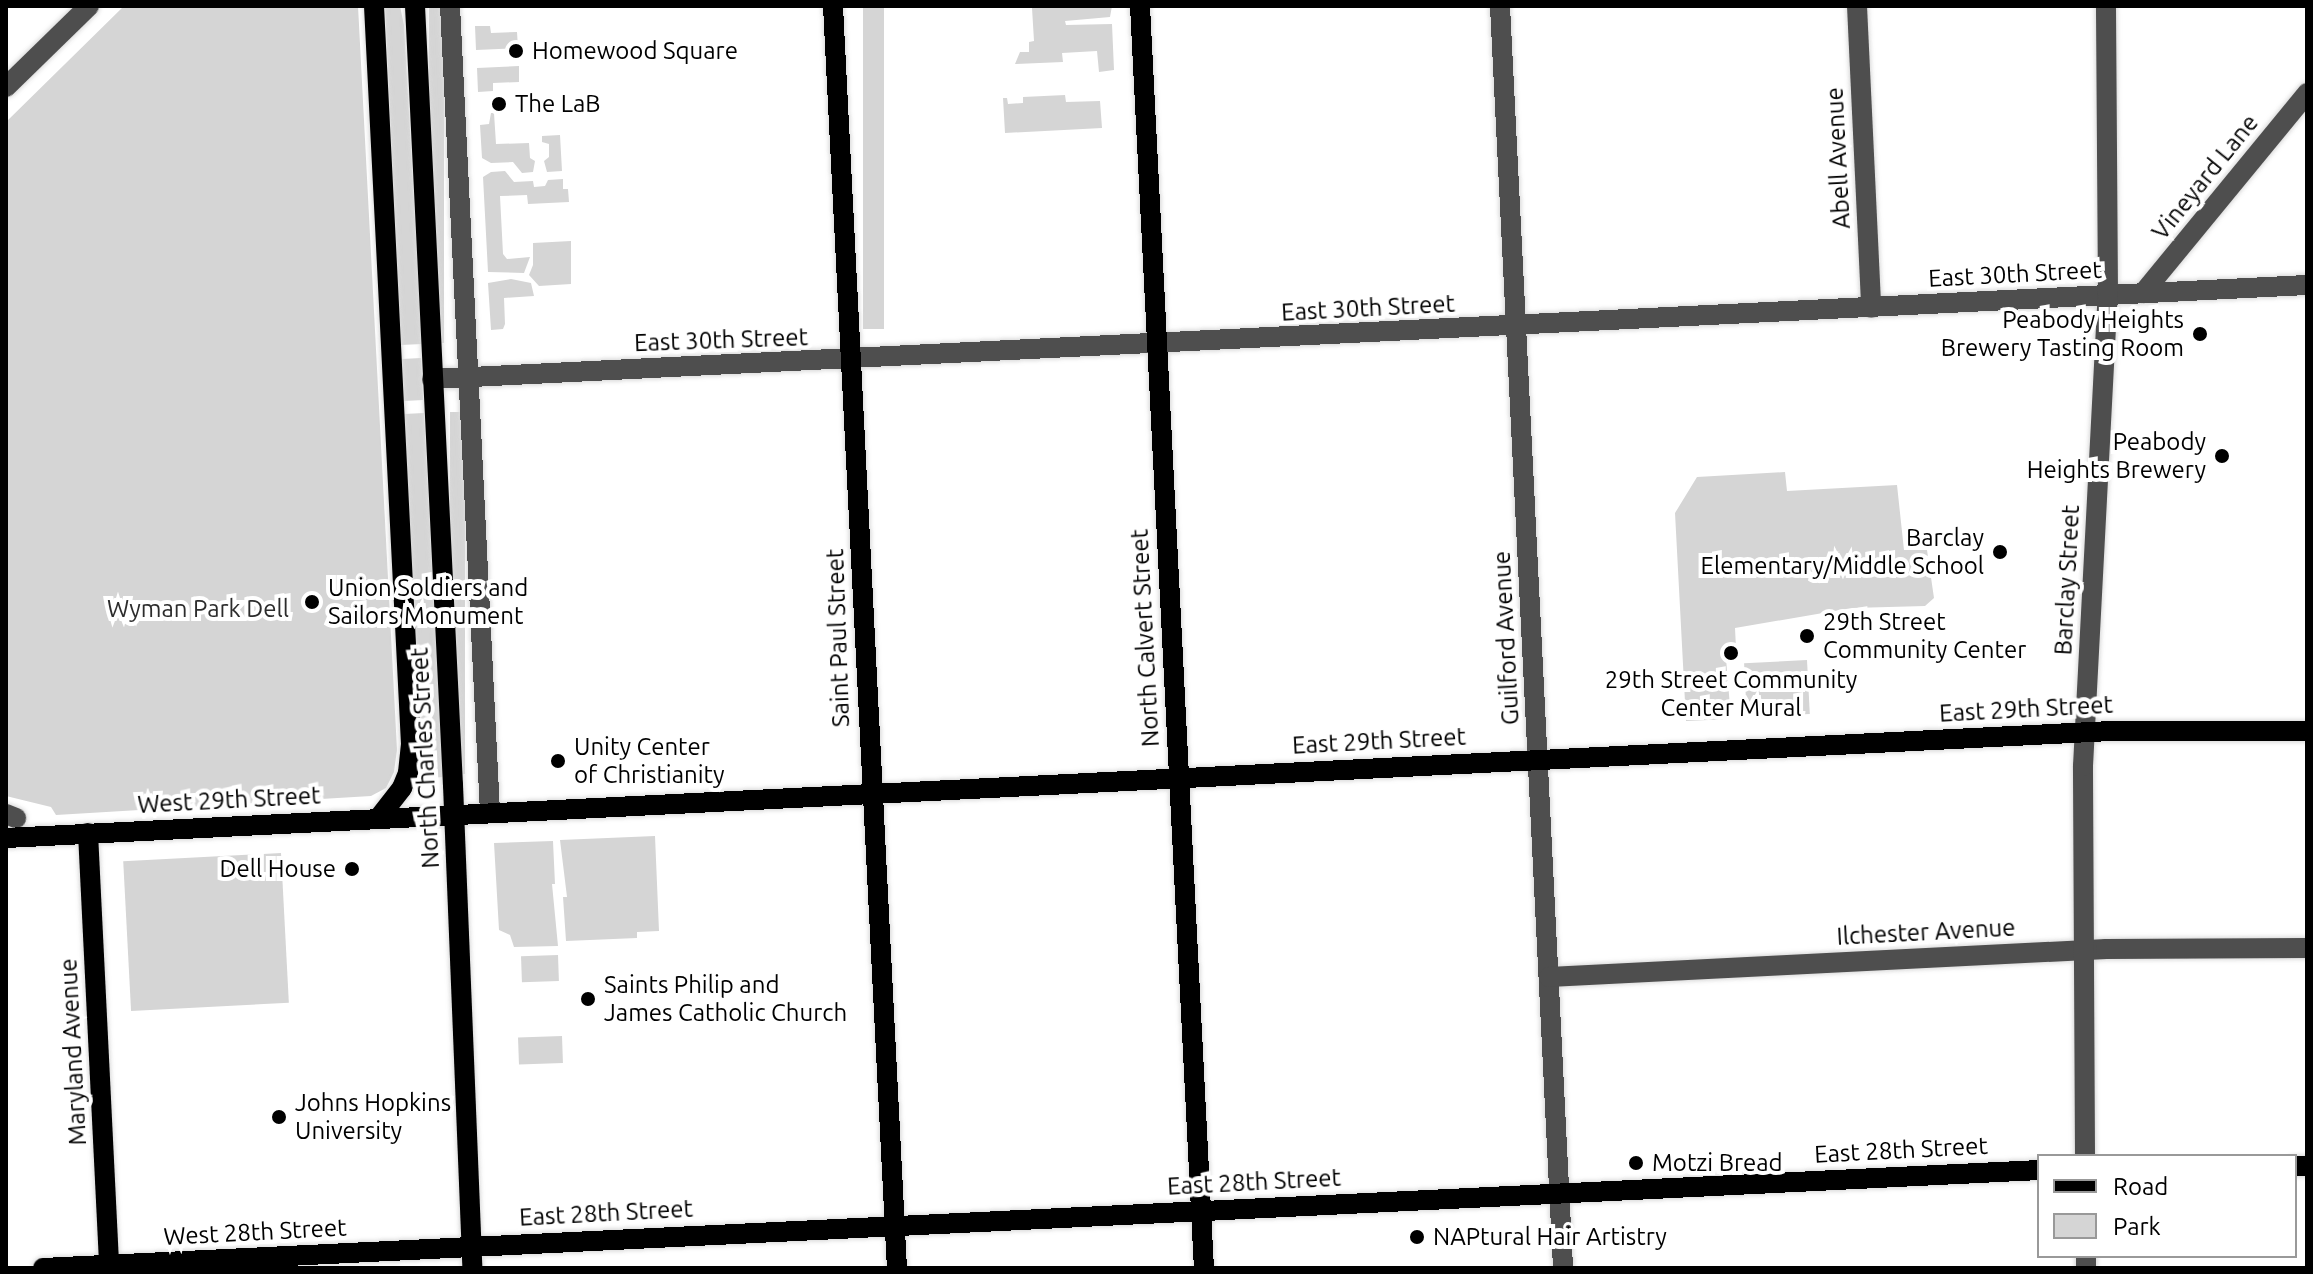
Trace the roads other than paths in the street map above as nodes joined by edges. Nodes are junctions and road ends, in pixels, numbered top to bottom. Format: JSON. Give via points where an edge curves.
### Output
{"nodes":[{"id":1,"x":89,"y":6,"type":"edge"},
{"id":2,"x":374,"y":6,"type":"edge"},
{"id":3,"x":415,"y":6,"type":"edge"},
{"id":4,"x":450,"y":6,"type":"edge"},
{"id":5,"x":833,"y":6,"type":"edge"},
{"id":6,"x":1140,"y":6,"type":"edge"},
{"id":7,"x":1500,"y":6,"type":"edge"},
{"id":8,"x":1857,"y":6,"type":"edge"},
{"id":9,"x":2106,"y":6,"type":"edge"},
{"id":10,"x":6,"y":87,"type":"edge"},
{"id":11,"x":2307,"y":93,"type":"edge"},
{"id":12,"x":2307,"y":285,"type":"edge"},
{"id":13,"x":2143,"y":293,"type":"junction"},
{"id":14,"x":2108,"y":295,"type":"junction"},
{"id":15,"x":1871,"y":308,"type":"junction"},
{"id":16,"x":1516,"y":326,"type":"junction"},
{"id":17,"x":1156,"y":345,"type":"junction"},
{"id":18,"x":853,"y":361,"type":"junction"},
{"id":19,"x":468,"y":378,"type":"junction"},
{"id":20,"x":432,"y":379,"type":"junction"},
{"id":21,"x":2307,"y":731,"type":"edge"},
{"id":22,"x":2085,"y":733,"type":"junction"},
{"id":23,"x":1538,"y":759,"type":"junction"},
{"id":24,"x":1178,"y":777,"type":"junction"},
{"id":25,"x":872,"y":792,"type":"junction"},
{"id":26,"x":490,"y":813,"type":"junction"},
{"id":27,"x":454,"y":815,"type":"junction"},
{"id":28,"x":378,"y":819,"type":"junction"},
{"id":29,"x":88,"y":833,"type":"junction"},
{"id":30,"x":6,"y":838,"type":"edge"},
{"id":31,"x":2307,"y":948,"type":"edge"},
{"id":32,"x":2084,"y":950,"type":"junction"},
{"id":33,"x":1549,"y":977,"type":"junction"},
{"id":34,"x":2085,"y":1154,"type":"edge"},
{"id":35,"x":2037,"y":1170,"type":"edge"},
{"id":36,"x":1559,"y":1193,"type":"junction"},
{"id":37,"x":1201,"y":1211,"type":"junction"},
{"id":38,"x":895,"y":1225,"type":"junction"},
{"id":39,"x":471,"y":1246,"type":"junction"},
{"id":40,"x":109,"y":1267,"type":"edge"},
{"id":41,"x":43,"y":1268,"type":"edge"},
{"id":42,"x":472,"y":1268,"type":"edge"},
{"id":43,"x":897,"y":1268,"type":"edge"},
{"id":44,"x":1204,"y":1268,"type":"edge"},
{"id":45,"x":1563,"y":1268,"type":"edge"}],
"edges":[{"from":1,"to":10,"type":"street"},
{"from":2,"to":28,"type":"main road","name":"North Charles Street","via":[[411,744],[402,788]]},
{"from":3,"to":20,"type":"main road","name":"North Charles Street"},
{"from":4,"to":19,"type":"street"},
{"from":5,"to":18,"type":"main road","name":"Saint Paul Street"},
{"from":6,"to":17,"type":"main road","name":"North Calvert Street"},
{"from":7,"to":16,"type":"street","name":"Guilford Avenue"},
{"from":8,"to":15,"type":"street","name":"Abell Avenue"},
{"from":9,"to":14,"type":"street","name":"Barclay Street"},
{"from":11,"to":13,"type":"street","name":"Vineyard Lane"},
{"from":12,"to":13,"type":"street","name":"East 30th Street"},
{"from":13,"to":14,"type":"street","name":"East 30th Street"},
{"from":14,"to":15,"type":"street","name":"East 30th Street"},
{"from":14,"to":22,"type":"street","name":"Barclay Street"},
{"from":15,"to":16,"type":"street","name":"East 30th Street"},
{"from":16,"to":17,"type":"street","name":"East 30th Street"},
{"from":16,"to":23,"type":"street","name":"Guilford Avenue"},
{"from":17,"to":18,"type":"street","name":"East 30th Street"},
{"from":17,"to":24,"type":"main road","name":"North Calvert Street"},
{"from":18,"to":19,"type":"street","name":"East 30th Street"},
{"from":18,"to":25,"type":"main road","name":"Saint Paul Street"},
{"from":19,"to":20,"type":"street","name":"East 30th Street"},
{"from":19,"to":26,"type":"street"},
{"from":20,"to":27,"type":"main road","name":"North Charles Street"},
{"from":21,"to":22,"type":"main road","name":"East 29th Street"},
{"from":22,"to":23,"type":"main road","name":"East 29th Street"},
{"from":22,"to":32,"type":"street","name":"Barclay Street"},
{"from":23,"to":24,"type":"main road","name":"East 29th Street"},
{"from":23,"to":33,"type":"street","name":"Guilford Avenue"},
{"from":24,"to":25,"type":"main road","name":"East 29th Street"},
{"from":24,"to":37,"type":"main road","name":"North Calvert Street"},
{"from":25,"to":26,"type":"main road","name":"East 29th Street"},
{"from":25,"to":38,"type":"main road","name":"Saint Paul Street"},
{"from":26,"to":27,"type":"main road","name":"East 29th Street"},
{"from":27,"to":28,"type":"main road","name":"West 29th Street"},
{"from":27,"to":39,"type":"main road","name":"North Charles Street"},
{"from":28,"to":29,"type":"main road","name":"West 29th Street"},
{"from":29,"to":30,"type":"main road","name":"West 29th Street"},
{"from":29,"to":40,"type":"main road","name":"Maryland Avenue"},
{"from":31,"to":32,"type":"street","name":"Ilchester Avenue"},
{"from":32,"to":33,"type":"street","name":"Ilchester Avenue"},
{"from":32,"to":34,"type":"street","name":"Barclay Street"},
{"from":33,"to":36,"type":"street","name":"Guilford Avenue"},
{"from":35,"to":36,"type":"main road","name":"East 28th Street"},
{"from":36,"to":37,"type":"main road","name":"East 28th Street"},
{"from":36,"to":45,"type":"street","name":"Guilford Avenue"},
{"from":37,"to":38,"type":"main road","name":"East 28th Street"},
{"from":37,"to":44,"type":"main road","name":"North Calvert Street"},
{"from":38,"to":39,"type":"main road","name":"East 28th Street"},
{"from":38,"to":43,"type":"main road","name":"Saint Paul Street"},
{"from":39,"to":40,"type":"main road","name":"West 28th Street"},
{"from":39,"to":42,"type":"main road","name":"North Charles Street"},
{"from":40,"to":41,"type":"main road","name":"West 28th Street"}]}
